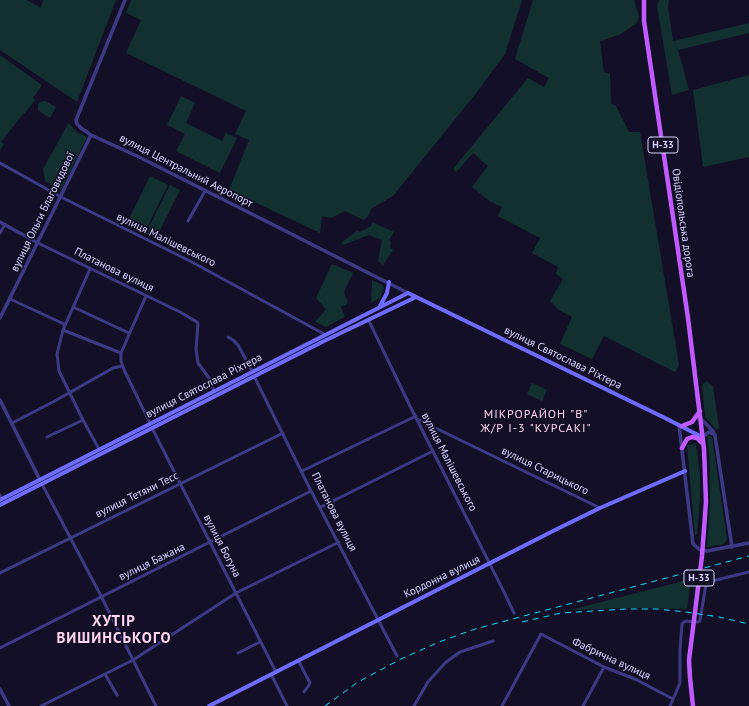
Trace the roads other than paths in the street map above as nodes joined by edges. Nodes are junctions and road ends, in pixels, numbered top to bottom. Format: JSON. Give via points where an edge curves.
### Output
{"nodes":[{"id":1,"x":125,"y":0,"type":"edge"},
{"id":2,"x":644,"y":0,"type":"edge"},
{"id":3,"x":91,"y":135,"type":"junction"},
{"id":4,"x":0,"y":163,"type":"edge"},
{"id":5,"x":205,"y":191,"type":"junction"},
{"id":6,"x":61,"y":197,"type":"junction"},
{"id":7,"x":188,"y":221,"type":"dead end"},
{"id":8,"x":0,"y":222,"type":"edge"},
{"id":9,"x":5,"y":224,"type":"junction"},
{"id":10,"x":0,"y":233,"type":"edge"},
{"id":11,"x":38,"y":243,"type":"junction"},
{"id":12,"x":90,"y":269,"type":"junction"},
{"id":13,"x":389,"y":282,"type":"junction"},
{"id":14,"x":408,"y":293,"type":"junction"},
{"id":15,"x":146,"y":296,"type":"junction"},
{"id":16,"x":416,"y":297,"type":"junction"},
{"id":17,"x":10,"y":299,"type":"junction"},
{"id":18,"x":380,"y":306,"type":"junction"},
{"id":19,"x":73,"y":307,"type":"junction"},
{"id":20,"x":0,"y":318,"type":"edge"},
{"id":21,"x":368,"y":319,"type":"junction"},
{"id":22,"x":65,"y":325,"type":"junction"},
{"id":23,"x":63,"y":330,"type":"junction"},
{"id":24,"x":129,"y":333,"type":"junction"},
{"id":25,"x":324,"y":334,"type":"junction"},
{"id":26,"x":228,"y":336,"type":"dead end"},
{"id":27,"x":121,"y":353,"type":"junction"},
{"id":28,"x":122,"y":366,"type":"junction"},
{"id":29,"x":253,"y":374,"type":"junction"},
{"id":30,"x":214,"y":391,"type":"junction"},
{"id":31,"x":70,"y":393,"type":"junction"},
{"id":32,"x":0,"y":400,"type":"edge"},
{"id":33,"x":700,"y":411,"type":"junction"},
{"id":34,"x":416,"y":418,"type":"junction"},
{"id":35,"x":700,"y":418,"type":"junction"},
{"id":36,"x":83,"y":420,"type":"junction"},
{"id":37,"x":12,"y":423,"type":"junction"},
{"id":38,"x":150,"y":423,"type":"junction"},
{"id":39,"x":681,"y":425,"type":"junction"},
{"id":40,"x":152,"y":428,"type":"junction"},
{"id":41,"x":283,"y":433,"type":"junction"},
{"id":42,"x":715,"y":436,"type":"junction"},
{"id":43,"x":47,"y":437,"type":"dead end"},
{"id":44,"x":702,"y":437,"type":"junction"},
{"id":45,"x":703,"y":447,"type":"junction"},
{"id":46,"x":682,"y":448,"type":"junction"},
{"id":47,"x":99,"y":450,"type":"junction"},
{"id":48,"x":433,"y":451,"type":"junction"},
{"id":49,"x":685,"y":470,"type":"junction"},
{"id":50,"x":302,"y":471,"type":"junction"},
{"id":51,"x":40,"y":480,"type":"junction"},
{"id":52,"x":42,"y":484,"type":"junction"},
{"id":53,"x":180,"y":484,"type":"junction"},
{"id":54,"x":311,"y":491,"type":"junction"},
{"id":55,"x":1,"y":498,"type":"edge"},
{"id":56,"x":0,"y":505,"type":"edge"},
{"id":57,"x":321,"y":508,"type":"junction"},
{"id":58,"x":600,"y":508,"type":"junction"},
{"id":59,"x":71,"y":538,"type":"junction"},
{"id":60,"x":339,"y":542,"type":"junction"},
{"id":61,"x":210,"y":543,"type":"junction"},
{"id":62,"x":749,"y":543,"type":"edge"},
{"id":63,"x":732,"y":547,"type":"junction"},
{"id":64,"x":490,"y":563,"type":"junction"},
{"id":65,"x":749,"y":572,"type":"edge"},
{"id":66,"x":0,"y":573,"type":"edge"},
{"id":67,"x":236,"y":593,"type":"junction"},
{"id":68,"x":101,"y":596,"type":"junction"},
{"id":69,"x":514,"y":613,"type":"dead end"},
{"id":70,"x":379,"y":619,"type":"junction"},
{"id":71,"x":492,"y":641,"type":"dead end"},
{"id":72,"x":260,"y":642,"type":"junction"},
{"id":73,"x":0,"y":648,"type":"edge"},
{"id":74,"x":238,"y":653,"type":"dead end"},
{"id":75,"x":397,"y":656,"type":"dead end"},
{"id":76,"x":133,"y":660,"type":"junction"},
{"id":77,"x":298,"y":660,"type":"junction"},
{"id":78,"x":604,"y":667,"type":"junction"},
{"id":79,"x":273,"y":673,"type":"junction"},
{"id":80,"x":106,"y":674,"type":"junction"},
{"id":81,"x":0,"y":689,"type":"edge"},
{"id":82,"x":304,"y":692,"type":"dead end"},
{"id":83,"x":117,"y":695,"type":"dead end"},
{"id":84,"x":673,"y":700,"type":"junction"},
{"id":85,"x":9,"y":706,"type":"edge"},
{"id":86,"x":41,"y":706,"type":"edge"},
{"id":87,"x":156,"y":706,"type":"edge"},
{"id":88,"x":210,"y":706,"type":"edge"},
{"id":89,"x":287,"y":706,"type":"edge"},
{"id":90,"x":414,"y":706,"type":"edge"},
{"id":91,"x":502,"y":706,"type":"edge"},
{"id":92,"x":583,"y":706,"type":"edge"},
{"id":93,"x":670,"y":706,"type":"edge"},
{"id":94,"x":693,"y":706,"type":"edge"}],
"edges":[{"from":1,"to":3,"type":"street","name":"вулиця Центральний Аеропорт","via":[[76,120],[76,124]]},
{"from":2,"to":33,"type":"main road","name":"Овідіопольська дорога","number":"Н-33","via":[[644,21]]},
{"from":3,"to":5,"type":"street","name":"вулиця Центральний Аеропорт"},
{"from":3,"to":6,"type":"street","name":"вулиця Ольги Благовидової"},
{"from":4,"to":6,"type":"street","name":"вулиця Малішевського"},
{"from":5,"to":7,"type":"street"},
{"from":5,"to":13,"type":"street","name":"вулиця Центральний Аеропорт"},
{"from":6,"to":11,"type":"street","name":"вулиця Ольги Благовидової"},
{"from":6,"to":25,"type":"street","name":"вулиця Малішевського","via":[[190,261]]},
{"from":8,"to":9,"type":"street","name":"Платанова вулиця"},
{"from":9,"to":10,"type":"street"},
{"from":9,"to":11,"type":"street","name":"Платанова вулиця"},
{"from":11,"to":12,"type":"street","name":"Платанова вулиця"},
{"from":11,"to":17,"type":"street","name":"вулиця Ольги Благовидової"},
{"from":12,"to":15,"type":"street","name":"Платанова вулиця"},
{"from":12,"to":19,"type":"street"},
{"from":13,"to":14,"type":"street","name":"вулиця Центральний Аеропорт"},
{"from":13,"to":18,"type":"main road"},
{"from":14,"to":16,"type":"main road","name":"вулиця Святослава Ріхтера"},
{"from":14,"to":18,"type":"main road","name":"вулиця Святослава Ріхтера"},
{"from":15,"to":24,"type":"street"},
{"from":15,"to":30,"type":"street","name":"Платанова вулиця","via":[[180,312],[198,324],[198,363],[209,378]]},
{"from":16,"to":21,"type":"main road","name":"вулиця Святослава Ріхтера"},
{"from":16,"to":39,"type":"main road","name":"вулиця Святослава Ріхтера"},
{"from":17,"to":20,"type":"street","name":"вулиця Ольги Благовидової"},
{"from":17,"to":22,"type":"street"},
{"from":18,"to":25,"type":"main road","name":"вулиця Святослава Ріхтера"},
{"from":19,"to":22,"type":"street"},
{"from":19,"to":24,"type":"street"},
{"from":21,"to":29,"type":"main road","name":"вулиця Святослава Ріхтера"},
{"from":21,"to":34,"type":"street","name":"вулиця Малішевського"},
{"from":22,"to":23,"type":"street"},
{"from":23,"to":27,"type":"street"},
{"from":23,"to":31,"type":"street","via":[[57,354],[59,371]]},
{"from":24,"to":27,"type":"street"},
{"from":25,"to":29,"type":"main road","name":"вулиця Святослава Ріхтера"},
{"from":26,"to":29,"type":"street","name":"Платанова вулиця","via":[[238,345]]},
{"from":27,"to":28,"type":"street"},
{"from":28,"to":31,"type":"street","via":[[113,368]]},
{"from":28,"to":38,"type":"street"},
{"from":29,"to":30,"type":"main road","name":"вулиця Святослава Ріхтера"},
{"from":29,"to":40,"type":"main road","name":"вулиця Святослава Ріхтера"},
{"from":29,"to":41,"type":"street","name":"Платанова вулиця"},
{"from":30,"to":38,"type":"main road","name":"вулиця Святослава Ріхтера"},
{"from":31,"to":36,"type":"street"},
{"from":31,"to":37,"type":"street"},
{"from":32,"to":37,"type":"street"},
{"from":33,"to":35,"type":"main road","name":"Овідіопольська дорога","number":"Н-33"},
{"from":33,"to":39,"type":"main road","via":[[692,422]]},
{"from":34,"to":48,"type":"street","name":"вулиця Малішевського"},
{"from":34,"to":50,"type":"street"},
{"from":34,"to":58,"type":"street","name":"вулиця Старицького"},
{"from":35,"to":42,"type":"street"},
{"from":35,"to":44,"type":"main road","name":"Овідіопольська дорога","number":"Н-33"},
{"from":36,"to":43,"type":"street"},
{"from":36,"to":47,"type":"street"},
{"from":37,"to":51,"type":"street"},
{"from":38,"to":47,"type":"main road","name":"вулиця Святослава Ріхтера"},
{"from":39,"to":44,"type":"main road","name":"вулиця Святослава Ріхтера"},
{"from":39,"to":46,"type":"street"},
{"from":40,"to":52,"type":"main road","name":"вулиця Святослава Ріхтера"},
{"from":40,"to":53,"type":"street","name":"вулиця Богуна"},
{"from":41,"to":50,"type":"street","name":"Платанова вулиця"},
{"from":41,"to":53,"type":"street","name":"вулиця Тетяни Тесс"},
{"from":42,"to":44,"type":"street","via":[[709,432]]},
{"from":42,"to":63,"type":"street"},
{"from":44,"to":45,"type":"main road","name":"Овідіопольська дорога","number":"Н-33"},
{"from":45,"to":46,"type":"main road","via":[[692,437]]},
{"from":45,"to":94,"type":"main road","number":"Н-33","bridge":true,"via":[[706,502],[690,660]]},
{"from":46,"to":49,"type":"street"},
{"from":47,"to":51,"type":"main road","name":"вулиця Святослава Ріхтера"},
{"from":48,"to":57,"type":"street"},
{"from":48,"to":64,"type":"street","name":"вулиця Малішевського"},
{"from":49,"to":58,"type":"main road","name":"Кордонна вулиця"},
{"from":49,"to":63,"type":"street","via":[[692,540],[697,549],[704,552]]},
{"from":50,"to":54,"type":"street","name":"Платанова вулиця"},
{"from":51,"to":55,"type":"main road","name":"вулиця Святослава Ріхтера"},
{"from":52,"to":56,"type":"main road","name":"вулиця Святослава Ріхтера"},
{"from":52,"to":59,"type":"street"},
{"from":53,"to":59,"type":"street","name":"вулиця Тетяни Тесс"},
{"from":53,"to":61,"type":"street","name":"вулиця Богуна"},
{"from":54,"to":57,"type":"street","name":"Платанова вулиця"},
{"from":54,"to":61,"type":"street","name":"вулиця Бажана"},
{"from":57,"to":60,"type":"street","name":"Платанова вулиця"},
{"from":58,"to":64,"type":"main road","name":"Кордонна вулиця"},
{"from":59,"to":66,"type":"street","name":"вулиця Тетяни Тесс"},
{"from":59,"to":68,"type":"street"},
{"from":60,"to":67,"type":"street"},
{"from":60,"to":70,"type":"street","name":"Платанова вулиця"},
{"from":61,"to":67,"type":"street","name":"вулиця Богуна"},
{"from":61,"to":68,"type":"street","name":"вулиця Бажана"},
{"from":62,"to":63,"type":"street"},
{"from":64,"to":69,"type":"street","name":"вулиця Малішевського"},
{"from":64,"to":70,"type":"main road","name":"Кордонна вулиця"},
{"from":65,"to":84,"type":"street","via":[[706,584],[700,621],[686,621],[681,626],[680,683]]},
{"from":67,"to":72,"type":"street","name":"вулиця Богуна"},
{"from":67,"to":76,"type":"street"},
{"from":68,"to":73,"type":"street","name":"вулиця Бажана"},
{"from":68,"to":76,"type":"street"},
{"from":70,"to":75,"type":"street","name":"Платанова вулиця"},
{"from":70,"to":77,"type":"main road","name":"Кордонна вулиця"},
{"from":71,"to":90,"type":"street","via":[[460,652],[446,662],[428,682]]},
{"from":72,"to":74,"type":"street"},
{"from":72,"to":79,"type":"street","name":"вулиця Богуна"},
{"from":76,"to":80,"type":"street"},
{"from":76,"to":87,"type":"street"},
{"from":77,"to":79,"type":"main road","name":"Кордонна вулиця"},
{"from":77,"to":82,"type":"street","via":[[310,683]]},
{"from":78,"to":84,"type":"street","name":"Фабрична вулиця","via":[[628,676]]},
{"from":78,"to":91,"type":"street","name":"Фабрична вулиця","via":[[541,634]]},
{"from":78,"to":92,"type":"street"},
{"from":79,"to":88,"type":"main road","name":"Кордонна вулиця"},
{"from":79,"to":89,"type":"street","name":"вулиця Богуна"},
{"from":80,"to":83,"type":"street"},
{"from":80,"to":86,"type":"street"},
{"from":81,"to":85,"type":"street"},
{"from":84,"to":93,"type":"street"}]}
